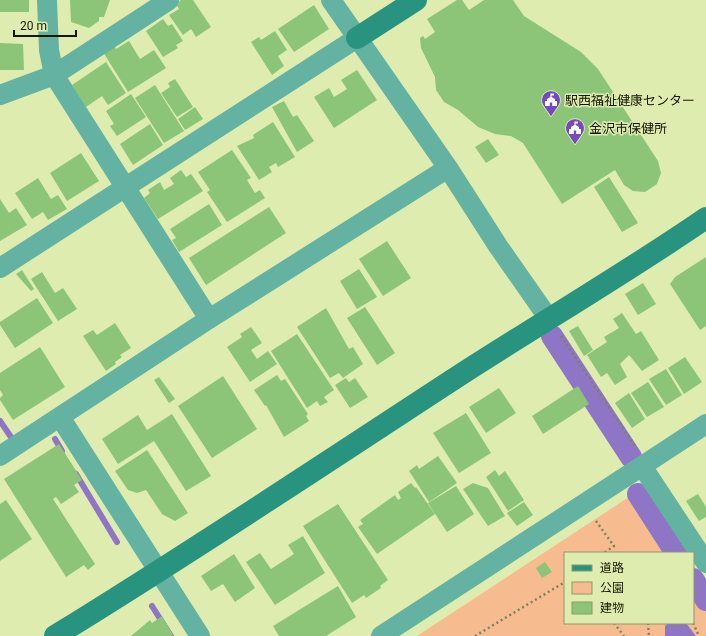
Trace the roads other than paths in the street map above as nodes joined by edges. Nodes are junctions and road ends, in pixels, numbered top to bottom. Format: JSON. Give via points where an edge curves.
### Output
{"nodes":[{"id":1,"x":47,"y":0,"type":"edge"},
{"id":2,"x":169,"y":0,"type":"edge"},
{"id":3,"x":331,"y":0,"type":"edge"},
{"id":4,"x":416,"y":0,"type":"edge"},
{"id":5,"x":357,"y":38,"type":"junction"},
{"id":6,"x":54,"y":75,"type":"junction"},
{"id":7,"x":0,"y":95,"type":"edge"},
{"id":8,"x":448,"y":168,"type":"junction"},
{"id":9,"x":125,"y":187,"type":"junction"},
{"id":10,"x":706,"y":218,"type":"edge"},
{"id":11,"x":0,"y":268,"type":"edge"},
{"id":12,"x":209,"y":319,"type":"junction"},
{"id":13,"x":549,"y":319,"type":"junction"},
{"id":14,"x":60,"y":417,"type":"junction"},
{"id":15,"x":706,"y":424,"type":"edge"},
{"id":16,"x":0,"y":456,"type":"edge"},
{"id":17,"x":642,"y":466,"type":"junction"},
{"id":18,"x":706,"y":563,"type":"edge"},
{"id":19,"x":159,"y":572,"type":"junction"},
{"id":20,"x":54,"y":636,"type":"edge"},
{"id":21,"x":200,"y":636,"type":"edge"},
{"id":22,"x":381,"y":636,"type":"edge"}],
"edges":[{"from":1,"to":6,"type":"street","via":[[49,50]]},
{"from":2,"to":6,"type":"street"},
{"from":3,"to":5,"type":"street"},
{"from":4,"to":5,"type":"street"},
{"from":5,"to":8,"type":"street"},
{"from":5,"to":9,"type":"street"},
{"from":6,"to":7,"type":"street"},
{"from":6,"to":9,"type":"street"},
{"from":8,"to":12,"type":"street"},
{"from":8,"to":13,"type":"street"},
{"from":9,"to":11,"type":"street"},
{"from":9,"to":12,"type":"street"},
{"from":10,"to":13,"type":"street","via":[[645,260]]},
{"from":12,"to":14,"type":"street"},
{"from":13,"to":19,"type":"street"},
{"from":14,"to":16,"type":"street"},
{"from":14,"to":19,"type":"street"},
{"from":15,"to":17,"type":"street"},
{"from":17,"to":18,"type":"street"},
{"from":17,"to":22,"type":"street"},
{"from":19,"to":20,"type":"street"},
{"from":19,"to":21,"type":"street"}]}
